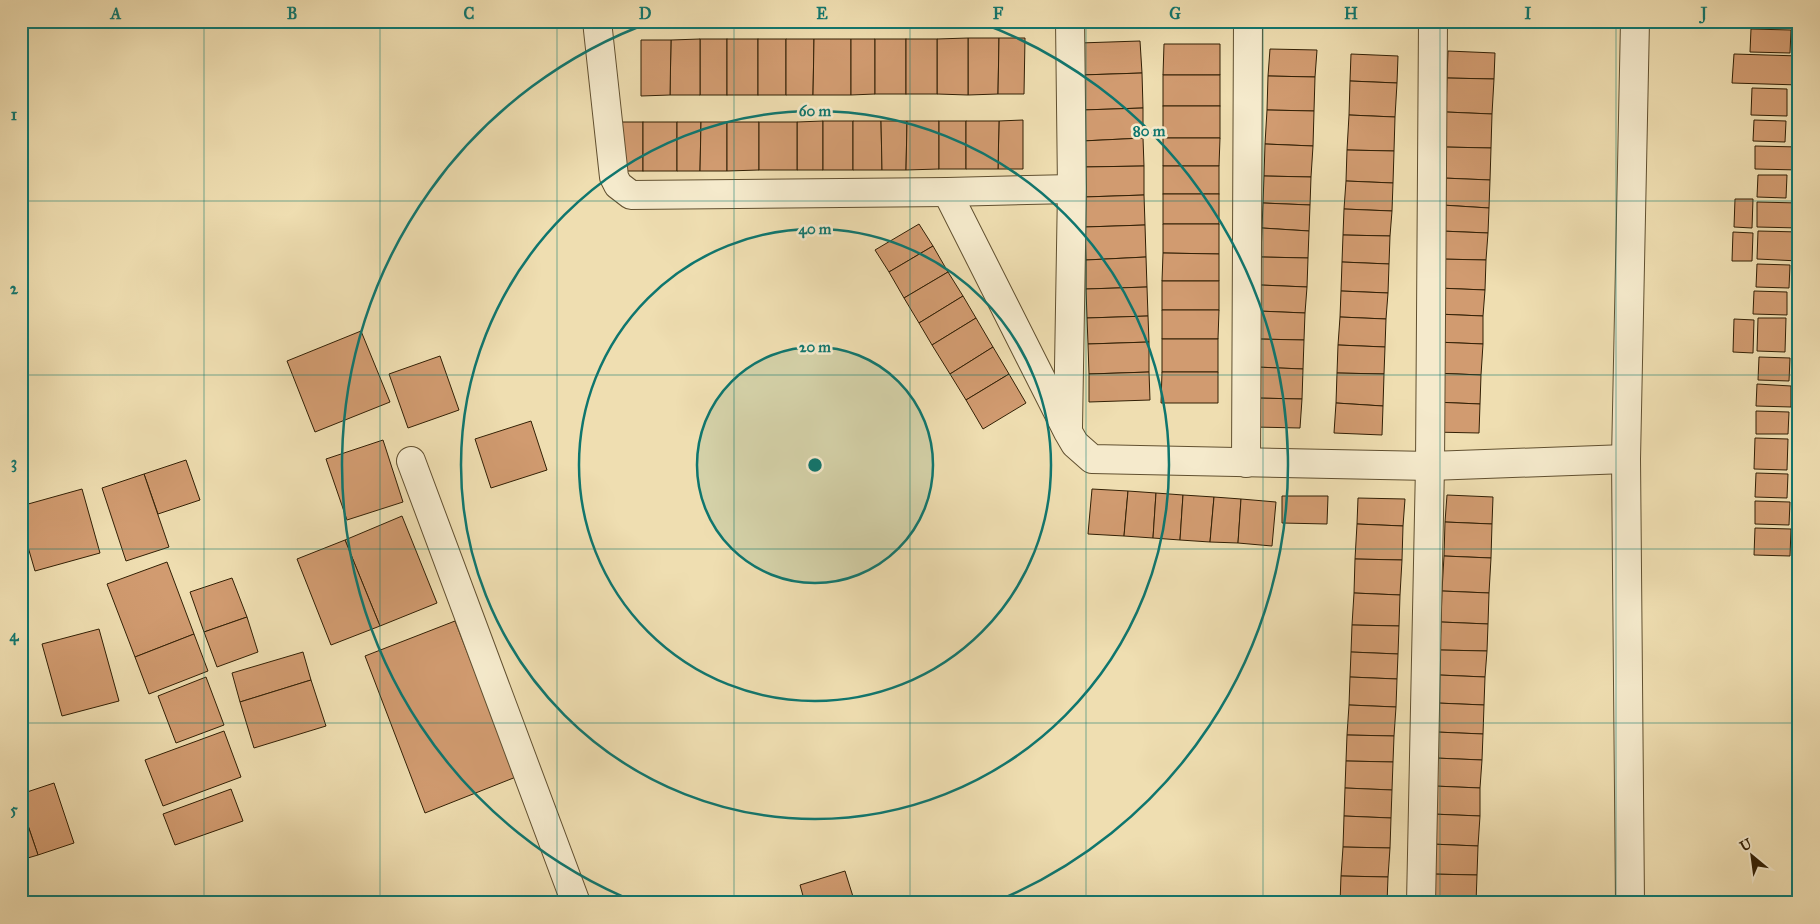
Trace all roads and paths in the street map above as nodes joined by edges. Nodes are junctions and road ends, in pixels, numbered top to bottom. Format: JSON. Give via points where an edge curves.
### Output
{"nodes":[{"id":1,"x":597,"y":21,"type":"edge"},
{"id":2,"x":1070,"y":21,"type":"edge"},
{"id":3,"x":1248,"y":21,"type":"edge"},
{"id":4,"x":1433,"y":21,"type":"edge"},
{"id":5,"x":1635,"y":21,"type":"edge"},
{"id":6,"x":1072,"y":189,"type":"junction"},
{"id":7,"x":947,"y":192,"type":"junction"},
{"id":8,"x":1068,"y":432,"type":"junction"},
{"id":9,"x":1626,"y":459,"type":"junction"},
{"id":10,"x":411,"y":461,"type":"dead end"},
{"id":11,"x":1246,"y":463,"type":"junction"},
{"id":12,"x":1430,"y":466,"type":"junction"},
{"id":13,"x":576,"y":903,"type":"edge"},
{"id":14,"x":1421,"y":903,"type":"edge"},
{"id":15,"x":1630,"y":903,"type":"edge"}],
"edges":[{"from":1,"to":7,"type":"street","via":[[614,177],[618,185],[631,195]]},
{"from":2,"to":6,"type":"street"},
{"from":3,"to":11,"type":"street"},
{"from":4,"to":12,"type":"street"},
{"from":5,"to":9,"type":"street"},
{"from":6,"to":7,"type":"street"},
{"from":6,"to":8,"type":"street"},
{"from":7,"to":8,"type":"street"},
{"from":8,"to":11,"type":"street","via":[[1075,444],[1092,459]]},
{"from":9,"to":12,"type":"street"},
{"from":9,"to":15,"type":"street"},
{"from":10,"to":13,"type":"street"},
{"from":11,"to":12,"type":"street"},
{"from":12,"to":14,"type":"street"}]}
